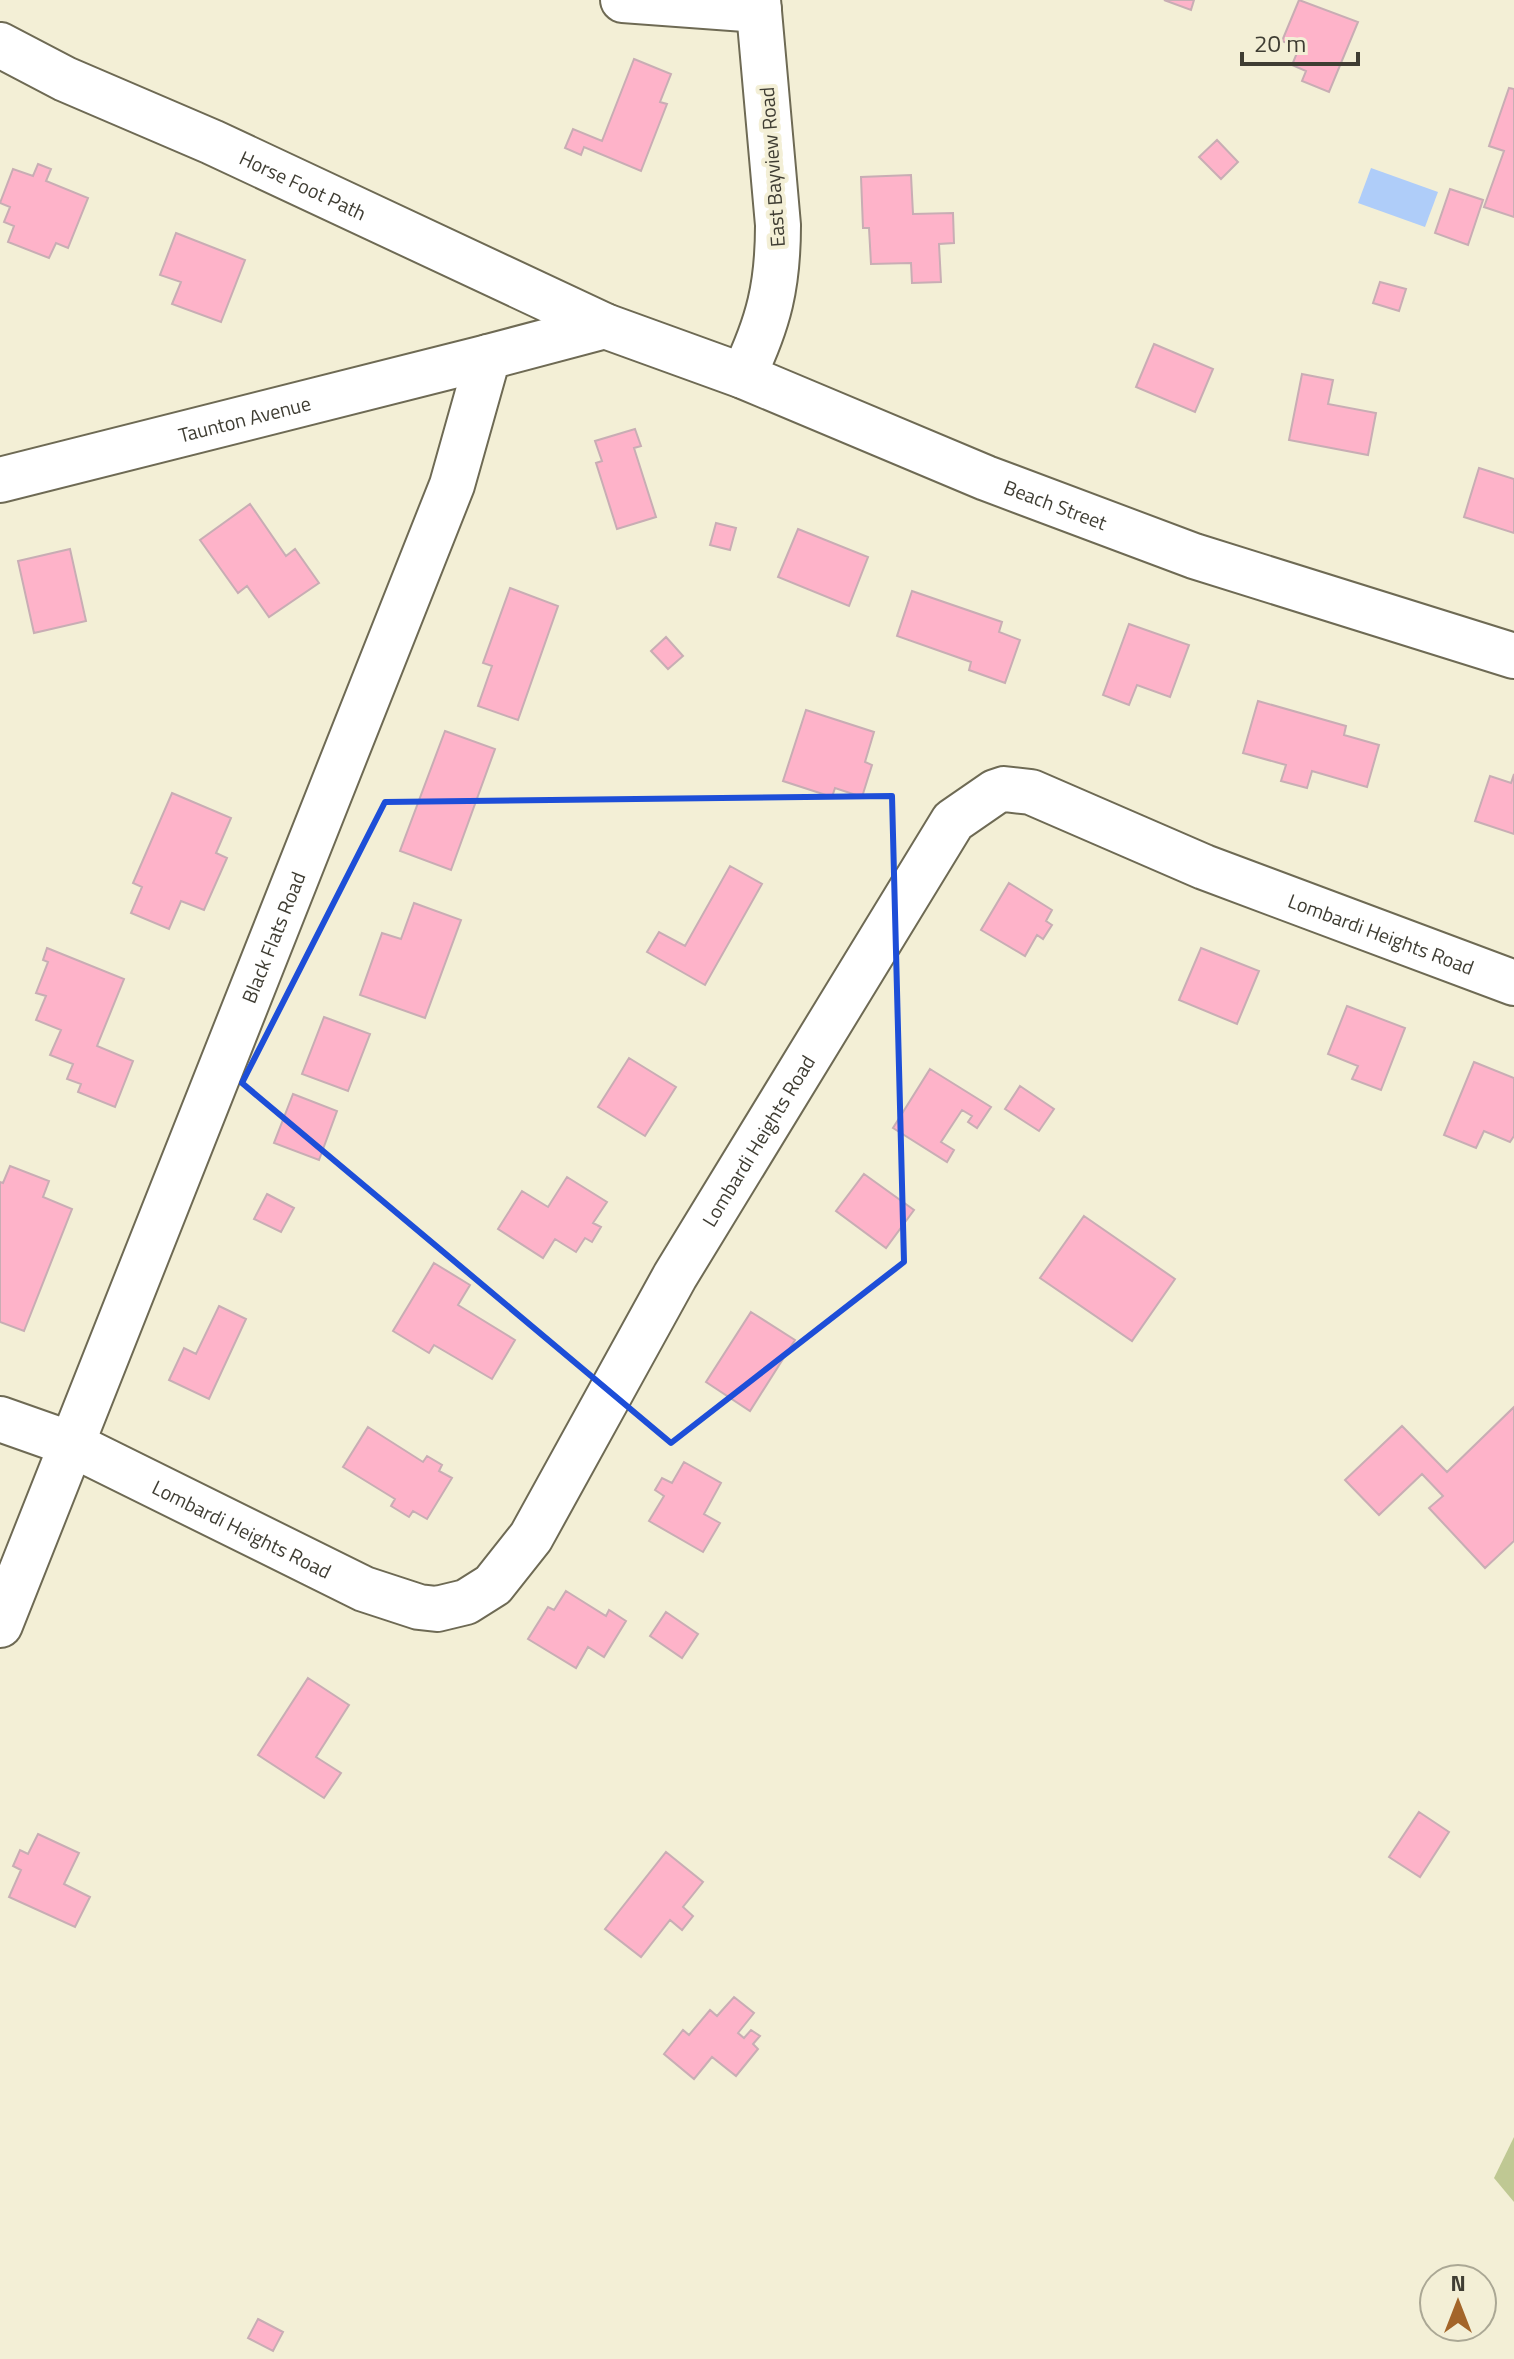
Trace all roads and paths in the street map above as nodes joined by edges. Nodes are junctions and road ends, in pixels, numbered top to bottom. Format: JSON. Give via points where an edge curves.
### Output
{"nodes":[{"id":1,"x":623,"y":0,"type":"edge"},
{"id":2,"x":759,"y":5,"type":"edge"},
{"id":3,"x":0,"y":45,"type":"edge"},
{"id":4,"x":605,"y":326,"type":"junction"},
{"id":5,"x":488,"y":357,"type":"junction"},
{"id":6,"x":743,"y":376,"type":"junction"},
{"id":7,"x":0,"y":480,"type":"edge"},
{"id":8,"x":1514,"y":656,"type":"edge"},
{"id":9,"x":1514,"y":983,"type":"edge"},
{"id":10,"x":0,"y":1419,"type":"edge"},
{"id":11,"x":71,"y":1444,"type":"junction"},
{"id":12,"x":0,"y":1625,"type":"edge"}],
"edges":[{"from":1,"to":2,"type":"street"},
{"from":2,"to":6,"type":"street","name":"East Bayview Road","via":[[778,259],[765,330]]},
{"from":3,"to":4,"type":"street","name":"Horse Foot Path"},
{"from":4,"to":5,"type":"street"},
{"from":4,"to":6,"type":"street","name":"Beach Street"},
{"from":5,"to":7,"type":"street","name":"Taunton Avenue"},
{"from":5,"to":11,"type":"street","name":"Black Flats Road","via":[[452,485]]},
{"from":6,"to":8,"type":"street","name":"Beach Street","via":[[986,478],[1194,556]]},
{"from":9,"to":11,"type":"street","name":"Lombardi Heights Road","via":[[1204,867],[1058,802],[1004,789],[953,821],[675,1276],[531,1537],[493,1585],[452,1607],[437,1609],[364,1589]]},
{"from":10,"to":11,"type":"street","name":"Lombardi Heights Road"},
{"from":11,"to":12,"type":"street","name":"Black Flats Road"}]}
